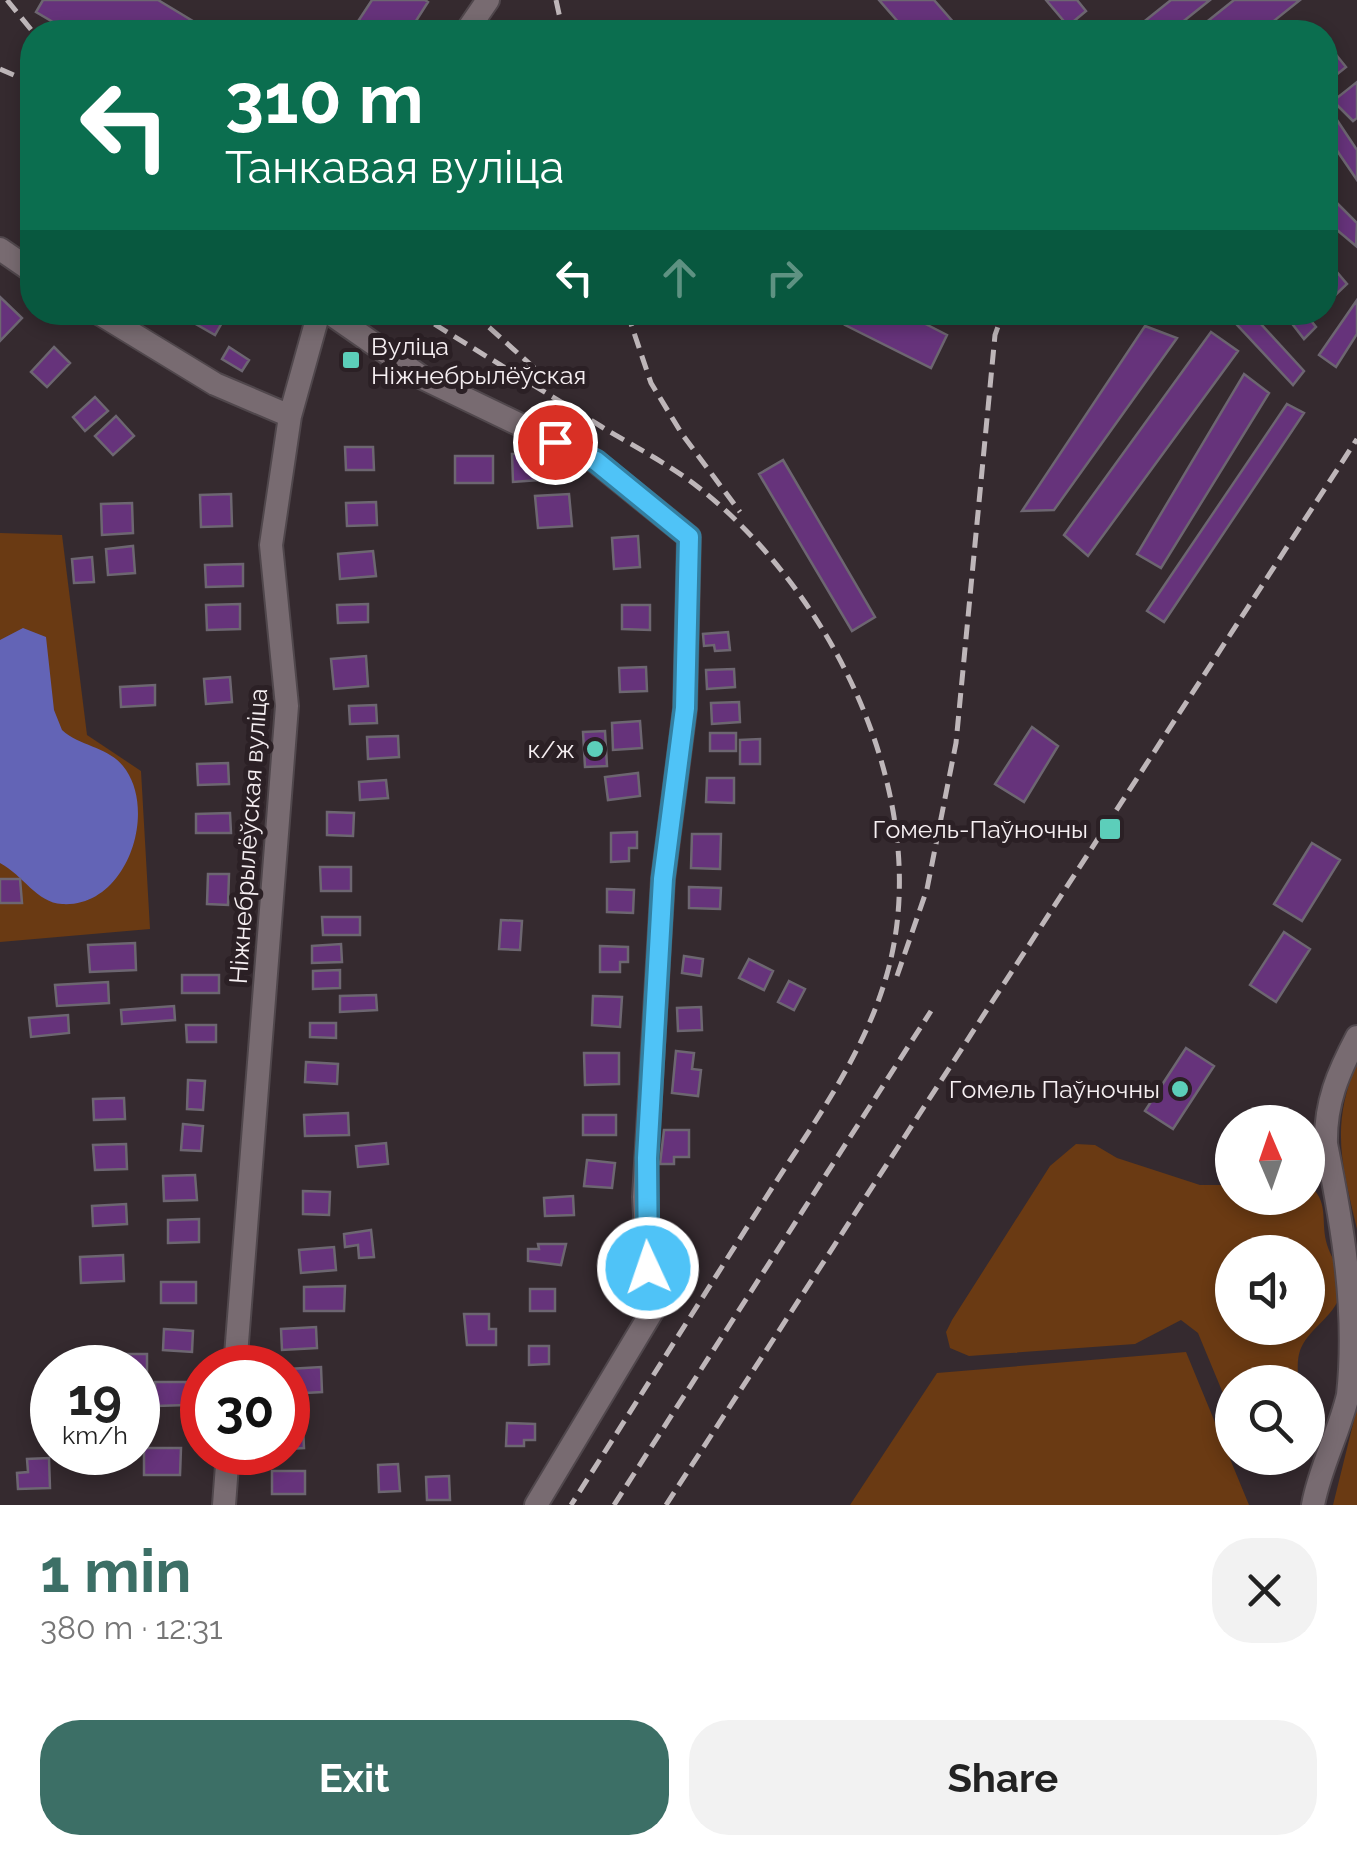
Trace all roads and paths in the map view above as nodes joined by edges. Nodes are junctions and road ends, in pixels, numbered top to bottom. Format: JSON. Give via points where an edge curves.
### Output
{"nodes":[{"id":1,"x":118,"y":325,"type":"edge"},
{"id":2,"x":315,"y":325,"type":"edge"},
{"id":3,"x":347,"y":325,"type":"edge"},
{"id":4,"x":290,"y":416,"type":"junction"},
{"id":5,"x":1357,"y":1037,"type":"edge"},
{"id":6,"x":237,"y":1345,"type":"edge"},
{"id":7,"x":226,"y":1475,"type":"edge"},
{"id":8,"x":224,"y":1505,"type":"edge"},
{"id":9,"x":536,"y":1505,"type":"edge"},
{"id":10,"x":1313,"y":1505,"type":"edge"}],
"edges":[{"from":1,"to":4,"type":"street","via":[[215,384]]},
{"from":2,"to":4,"type":"street","name":"Ніжнебрылёўская вуліца"},
{"from":3,"to":9,"type":"street","via":[[423,378],[596,461],[689,537],[685,708],[663,879],[644,1198],[648,1268],[665,1290]]},
{"from":4,"to":6,"type":"street","name":"Ніжнебрылёўская вуліца","via":[[271,545],[287,706]]},
{"from":5,"to":10,"type":"street","via":[[1336,1077],[1326,1124],[1354,1280],[1354,1361]]},
{"from":7,"to":8,"type":"street"}]}
